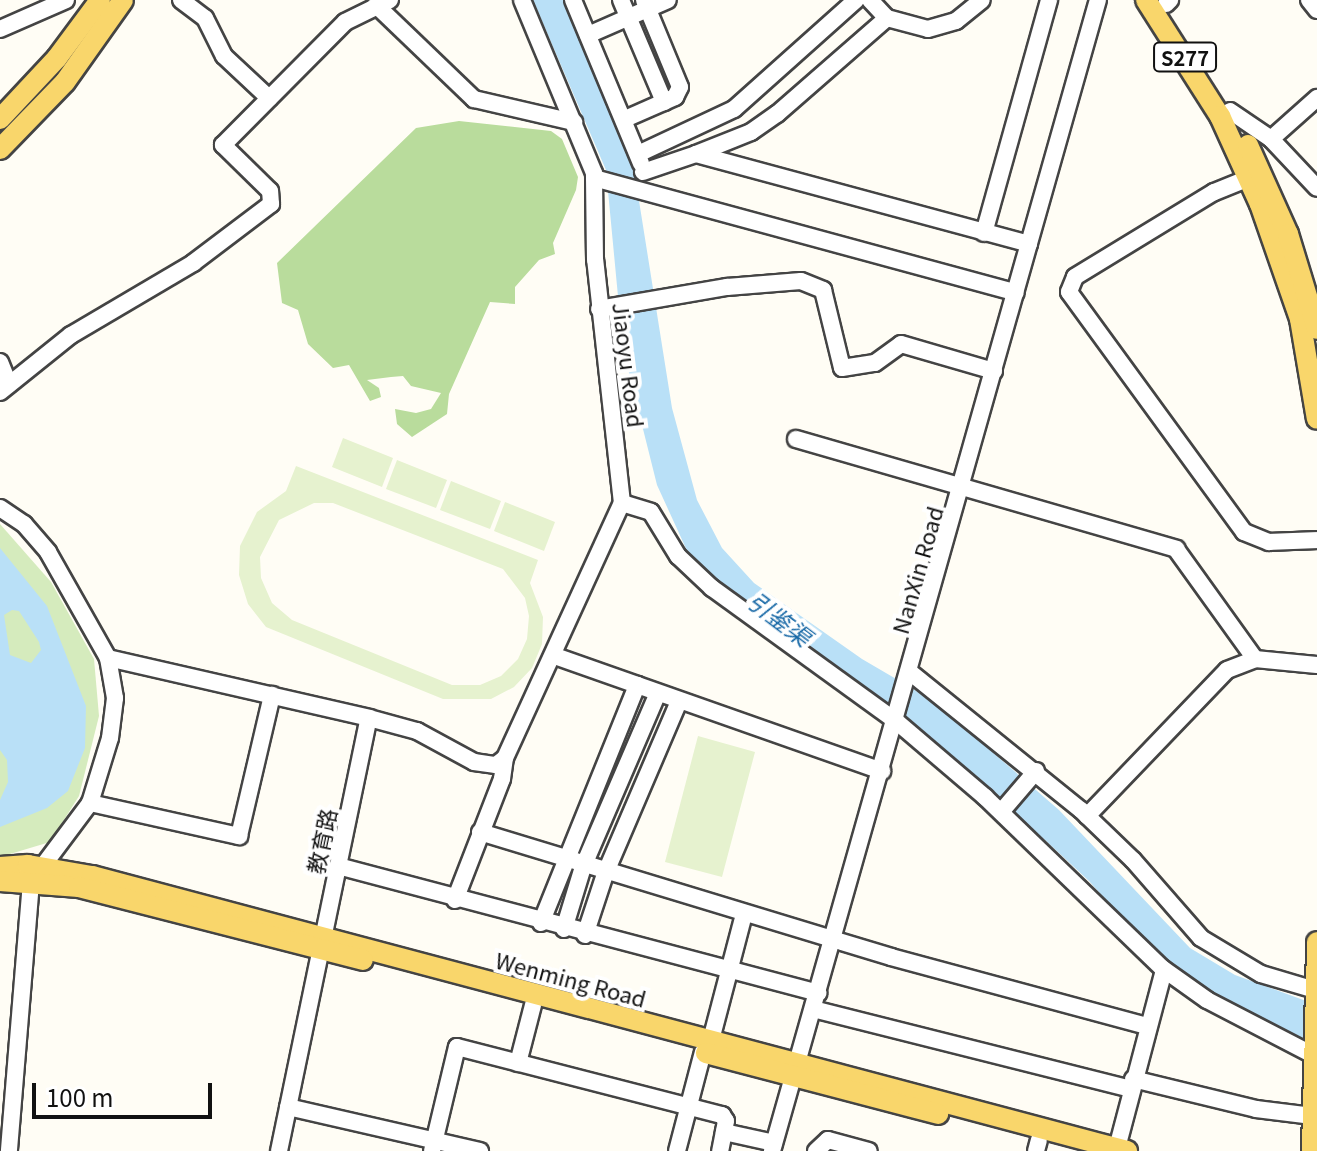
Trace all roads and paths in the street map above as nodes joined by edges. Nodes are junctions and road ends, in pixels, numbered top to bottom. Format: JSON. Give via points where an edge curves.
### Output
{"nodes":[{"id":1,"x":66,"y":0,"type":"edge"},
{"id":2,"x":100,"y":0,"type":"edge"},
{"id":3,"x":123,"y":0,"type":"edge"},
{"id":4,"x":181,"y":0,"type":"edge"},
{"id":5,"x":522,"y":0,"type":"edge"},
{"id":6,"x":573,"y":0,"type":"edge"},
{"id":7,"x":621,"y":0,"type":"edge"},
{"id":8,"x":668,"y":0,"type":"edge"},
{"id":9,"x":856,"y":0,"type":"edge"},
{"id":10,"x":870,"y":0,"type":"edge"},
{"id":11,"x":982,"y":0,"type":"edge"},
{"id":12,"x":1049,"y":0,"type":"edge"},
{"id":13,"x":1098,"y":0,"type":"edge"},
{"id":14,"x":1309,"y":0,"type":"edge"},
{"id":15,"x":1161,"y":1,"type":"edge"},
{"id":16,"x":383,"y":2,"type":"edge"},
{"id":17,"x":646,"y":6,"type":"edge"},
{"id":18,"x":1317,"y":10,"type":"edge"},
{"id":19,"x":887,"y":18,"type":"junction"},
{"id":20,"x":628,"y":19,"type":"junction"},
{"id":21,"x":0,"y":29,"type":"edge"},
{"id":22,"x":588,"y":35,"type":"junction"},
{"id":23,"x":269,"y":98,"type":"junction"},
{"id":24,"x":1317,"y":98,"type":"edge"},
{"id":25,"x":664,"y":102,"type":"junction"},
{"id":26,"x":1230,"y":111,"type":"junction"},
{"id":27,"x":0,"y":119,"type":"edge"},
{"id":28,"x":625,"y":119,"type":"junction"},
{"id":29,"x":574,"y":122,"type":"junction"},
{"id":30,"x":1271,"y":139,"type":"junction"},
{"id":31,"x":0,"y":149,"type":"edge"},
{"id":32,"x":638,"y":154,"type":"junction"},
{"id":33,"x":696,"y":154,"type":"junction"},
{"id":34,"x":643,"y":172,"type":"junction"},
{"id":35,"x":1249,"y":178,"type":"junction"},
{"id":36,"x":599,"y":180,"type":"junction"},
{"id":37,"x":1317,"y":188,"type":"edge"},
{"id":38,"x":646,"y":194,"type":"junction"},
{"id":39,"x":984,"y":233,"type":"junction"},
{"id":40,"x":1029,"y":244,"type":"junction"},
{"id":41,"x":1016,"y":293,"type":"junction"},
{"id":42,"x":608,"y":307,"type":"junction"},
{"id":43,"x":1317,"y":329,"type":"edge"},
{"id":44,"x":0,"y":362,"type":"edge"},
{"id":45,"x":994,"y":371,"type":"junction"},
{"id":46,"x":5,"y":388,"type":"edge"},
{"id":47,"x":1315,"y":389,"type":"edge"},
{"id":48,"x":1317,"y":419,"type":"edge"},
{"id":49,"x":796,"y":439,"type":"dead end"},
{"id":50,"x":963,"y":489,"type":"junction"},
{"id":51,"x":622,"y":503,"type":"junction"},
{"id":52,"x":0,"y":508,"type":"edge"},
{"id":53,"x":1317,"y":540,"type":"edge"},
{"id":54,"x":555,"y":656,"type":"junction"},
{"id":55,"x":108,"y":658,"type":"junction"},
{"id":56,"x":1255,"y":659,"type":"junction"},
{"id":57,"x":1317,"y":665,"type":"edge"},
{"id":58,"x":910,"y":676,"type":"junction"},
{"id":59,"x":637,"y":685,"type":"junction"},
{"id":60,"x":658,"y":693,"type":"junction"},
{"id":61,"x":272,"y":695,"type":"junction"},
{"id":62,"x":679,"y":701,"type":"junction"},
{"id":63,"x":897,"y":716,"type":"junction"},
{"id":64,"x":369,"y":718,"type":"junction"},
{"id":65,"x":505,"y":758,"type":"junction"},
{"id":66,"x":882,"y":771,"type":"junction"},
{"id":67,"x":1033,"y":774,"type":"junction"},
{"id":68,"x":90,"y":803,"type":"junction"},
{"id":69,"x":1004,"y":808,"type":"junction"},
{"id":70,"x":1087,"y":816,"type":"junction"},
{"id":71,"x":480,"y":832,"type":"junction"},
{"id":72,"x":562,"y":861,"type":"junction"},
{"id":73,"x":338,"y":866,"type":"junction"},
{"id":74,"x":0,"y":867,"type":"edge"},
{"id":75,"x":583,"y":867,"type":"junction"},
{"id":76,"x":36,"y":874,"type":"junction"},
{"id":77,"x":605,"y":874,"type":"junction"},
{"id":78,"x":0,"y":881,"type":"edge"},
{"id":79,"x":455,"y":900,"type":"junction"},
{"id":80,"x":744,"y":914,"type":"junction"},
{"id":81,"x":541,"y":923,"type":"junction"},
{"id":82,"x":564,"y":929,"type":"junction"},
{"id":83,"x":585,"y":935,"type":"junction"},
{"id":84,"x":833,"y":940,"type":"junction"},
{"id":85,"x":322,"y":942,"type":"junction"},
{"id":86,"x":1317,"y":942,"type":"edge"},
{"id":87,"x":1164,"y":970,"type":"junction"},
{"id":88,"x":727,"y":971,"type":"junction"},
{"id":89,"x":1315,"y":992,"type":"edge"},
{"id":90,"x":815,"y":1001,"type":"junction"},
{"id":91,"x":533,"y":1005,"type":"junction"},
{"id":92,"x":1147,"y":1026,"type":"junction"},
{"id":93,"x":707,"y":1046,"type":"junction"},
{"id":94,"x":1315,"y":1052,"type":"junction"},
{"id":95,"x":518,"y":1063,"type":"junction"},
{"id":96,"x":796,"y":1069,"type":"junction"},
{"id":97,"x":1315,"y":1081,"type":"edge"},
{"id":98,"x":1132,"y":1084,"type":"junction"},
{"id":99,"x":685,"y":1106,"type":"junction"},
{"id":100,"x":288,"y":1107,"type":"junction"},
{"id":101,"x":1313,"y":1116,"type":"junction"},
{"id":102,"x":724,"y":1132,"type":"junction"},
{"id":103,"x":433,"y":1146,"type":"edge"},
{"id":104,"x":1037,"y":1146,"type":"edge"},
{"id":105,"x":773,"y":1147,"type":"edge"},
{"id":106,"x":1122,"y":1150,"type":"edge"},
{"id":107,"x":9,"y":1151,"type":"edge"},
{"id":108,"x":279,"y":1151,"type":"edge"},
{"id":109,"x":480,"y":1151,"type":"edge"},
{"id":110,"x":677,"y":1151,"type":"edge"},
{"id":111,"x":720,"y":1151,"type":"edge"},
{"id":112,"x":816,"y":1151,"type":"edge"},
{"id":113,"x":869,"y":1151,"type":"edge"},
{"id":114,"x":1080,"y":1151,"type":"edge"},
{"id":115,"x":1312,"y":1151,"type":"edge"}],
"edges":[{"from":1,"to":21,"type":"street"},
{"from":2,"to":27,"type":"main road","via":[[57,58]]},
{"from":3,"to":31,"type":"main road","via":[[65,82]]},
{"from":4,"to":23,"type":"street","via":[[205,18],[224,56]]},
{"from":5,"to":29,"type":"street","name":"Jiaoyu Road"},
{"from":6,"to":22,"type":"street"},
{"from":7,"to":20,"type":"street"},
{"from":8,"to":17,"type":"street"},
{"from":9,"to":32,"type":"street","via":[[734,109]]},
{"from":10,"to":19,"type":"street"},
{"from":11,"to":19,"type":"street","via":[[956,21],[928,29]]},
{"from":12,"to":39,"type":"street"},
{"from":13,"to":40,"type":"street","name":"NanXin Road"},
{"from":14,"to":18,"type":"street"},
{"from":15,"to":26,"type":"main road","number":"S277"},
{"from":15,"to":35,"type":"main road","number":"S277"},
{"from":16,"to":23,"type":"street","via":[[345,22]]},
{"from":16,"to":29,"type":"street","via":[[474,99]]},
{"from":17,"to":20,"type":"street"},
{"from":17,"to":25,"type":"street","via":[[680,87]]},
{"from":19,"to":33,"type":"street","via":[[777,114],[751,132]]},
{"from":20,"to":22,"type":"street"},
{"from":20,"to":25,"type":"street"},
{"from":22,"to":28,"type":"street"},
{"from":23,"to":46,"type":"street","via":[[223,145],[270,191],[271,204],[193,263],[71,335]]},
{"from":24,"to":30,"type":"street"},
{"from":25,"to":28,"type":"street"},
{"from":26,"to":30,"type":"street"},
{"from":26,"to":43,"type":"main road","number":"S277","via":[[1273,195]]},
{"from":28,"to":32,"type":"street"},
{"from":29,"to":36,"type":"street","name":"Jiaoyu Road"},
{"from":30,"to":37,"type":"street"},
{"from":32,"to":34,"type":"street"},
{"from":33,"to":34,"type":"street"},
{"from":33,"to":39,"type":"street"},
{"from":34,"to":38,"type":"street"},
{"from":35,"to":47,"type":"main road","number":"S277","via":[[1300,319]]},
{"from":35,"to":53,"type":"street","via":[[1214,192],[1075,277],[1071,299],[1244,532],[1269,542]]},
{"from":36,"to":38,"type":"street"},
{"from":36,"to":42,"type":"street","name":"Jiaoyu Road"},
{"from":38,"to":41,"type":"street"},
{"from":39,"to":40,"type":"street"},
{"from":40,"to":41,"type":"street","name":"NanXin Road"},
{"from":41,"to":45,"type":"street","name":"NanXin Road"},
{"from":42,"to":45,"type":"street","via":[[775,281],[808,283],[825,293],[842,368],[875,363],[901,344]]},
{"from":42,"to":51,"type":"street","name":"Jiaoyu Road"},
{"from":44,"to":46,"type":"street"},
{"from":45,"to":50,"type":"street","name":"NanXin Road"},
{"from":47,"to":48,"type":"main road","number":"S277"},
{"from":49,"to":50,"type":"street"},
{"from":50,"to":56,"type":"street","via":[[1176,549]]},
{"from":50,"to":58,"type":"street","name":"NanXin Road"},
{"from":51,"to":54,"type":"street"},
{"from":51,"to":63,"type":"street","via":[[651,512],[678,556],[712,588]]},
{"from":52,"to":55,"type":"street","via":[[24,524],[48,552]]},
{"from":54,"to":59,"type":"street"},
{"from":54,"to":65,"type":"street"},
{"from":55,"to":61,"type":"street"},
{"from":55,"to":68,"type":"street","via":[[115,698],[110,738]]},
{"from":56,"to":57,"type":"street"},
{"from":56,"to":70,"type":"street","via":[[1227,670]]},
{"from":58,"to":63,"type":"street","name":"NanXin Road"},
{"from":58,"to":67,"type":"street"},
{"from":59,"to":60,"type":"street"},
{"from":59,"to":72,"type":"street"},
{"from":60,"to":62,"type":"street"},
{"from":60,"to":75,"type":"street"},
{"from":61,"to":64,"type":"street"},
{"from":61,"to":68,"type":"street","via":[[239,836]]},
{"from":62,"to":66,"type":"street"},
{"from":62,"to":77,"type":"street"},
{"from":63,"to":66,"type":"street","name":"NanXin Road"},
{"from":63,"to":69,"type":"street"},
{"from":64,"to":65,"type":"street","via":[[417,731],[474,762],[496,765]]},
{"from":64,"to":73,"type":"street","name":"教育路"},
{"from":65,"to":71,"type":"street"},
{"from":66,"to":84,"type":"street","name":"NanXin Road"},
{"from":67,"to":69,"type":"street"},
{"from":67,"to":70,"type":"street"},
{"from":68,"to":76,"type":"street"},
{"from":69,"to":87,"type":"street"},
{"from":70,"to":89,"type":"street","via":[[1201,938],[1261,974]]},
{"from":71,"to":72,"type":"street"},
{"from":71,"to":79,"type":"street"},
{"from":72,"to":75,"type":"street"},
{"from":72,"to":81,"type":"street"},
{"from":73,"to":79,"type":"street"},
{"from":73,"to":85,"type":"street","name":"教育路"},
{"from":74,"to":76,"type":"main road","name":"Wenming Road"},
{"from":75,"to":77,"type":"street"},
{"from":75,"to":82,"type":"street"},
{"from":76,"to":78,"type":"main road","name":"Wenming Road"},
{"from":76,"to":85,"type":"main road","name":"Wenming Road"},
{"from":76,"to":107,"type":"street"},
{"from":77,"to":80,"type":"street"},
{"from":77,"to":83,"type":"street"},
{"from":79,"to":81,"type":"street"},
{"from":80,"to":84,"type":"street"},
{"from":80,"to":88,"type":"street"},
{"from":81,"to":82,"type":"street"},
{"from":82,"to":83,"type":"street"},
{"from":83,"to":88,"type":"street"},
{"from":84,"to":90,"type":"street","name":"NanXin Road"},
{"from":84,"to":92,"type":"street"},
{"from":85,"to":91,"type":"main road","name":"Wenming Road"},
{"from":85,"to":93,"type":"main road","name":"Wenming Road"},
{"from":85,"to":100,"type":"street","name":"教育路"},
{"from":86,"to":89,"type":"main road"},
{"from":87,"to":92,"type":"street"},
{"from":87,"to":94,"type":"street","via":[[1207,1000]]},
{"from":88,"to":90,"type":"street"},
{"from":88,"to":93,"type":"street"},
{"from":89,"to":94,"type":"main road"},
{"from":90,"to":96,"type":"street","name":"NanXin Road"},
{"from":90,"to":98,"type":"street"},
{"from":91,"to":93,"type":"main road","name":"Wenming Road"},
{"from":91,"to":95,"type":"street"},
{"from":92,"to":98,"type":"street"},
{"from":93,"to":96,"type":"main road","name":"Wenming Road"},
{"from":93,"to":99,"type":"street"},
{"from":94,"to":97,"type":"main road"},
{"from":95,"to":99,"type":"street"},
{"from":95,"to":103,"type":"street","via":[[457,1047]]},
{"from":96,"to":104,"type":"main road","name":"Wenming Road"},
{"from":96,"to":105,"type":"street","name":"NanXin Road"},
{"from":96,"to":106,"type":"main road","name":"Wenming Road"},
{"from":97,"to":101,"type":"main road"},
{"from":98,"to":101,"type":"street"},
{"from":98,"to":106,"type":"street"},
{"from":99,"to":102,"type":"street","via":[[722,1115]]},
{"from":99,"to":110,"type":"street"},
{"from":100,"to":103,"type":"street"},
{"from":100,"to":108,"type":"street","name":"教育路"},
{"from":101,"to":115,"type":"main road"},
{"from":102,"to":105,"type":"street"},
{"from":102,"to":111,"type":"street"},
{"from":103,"to":109,"type":"street"},
{"from":104,"to":114,"type":"main road","name":"Wenming Road"},
{"from":112,"to":113,"type":"street","via":[[822,1141],[830,1140]]}]}
